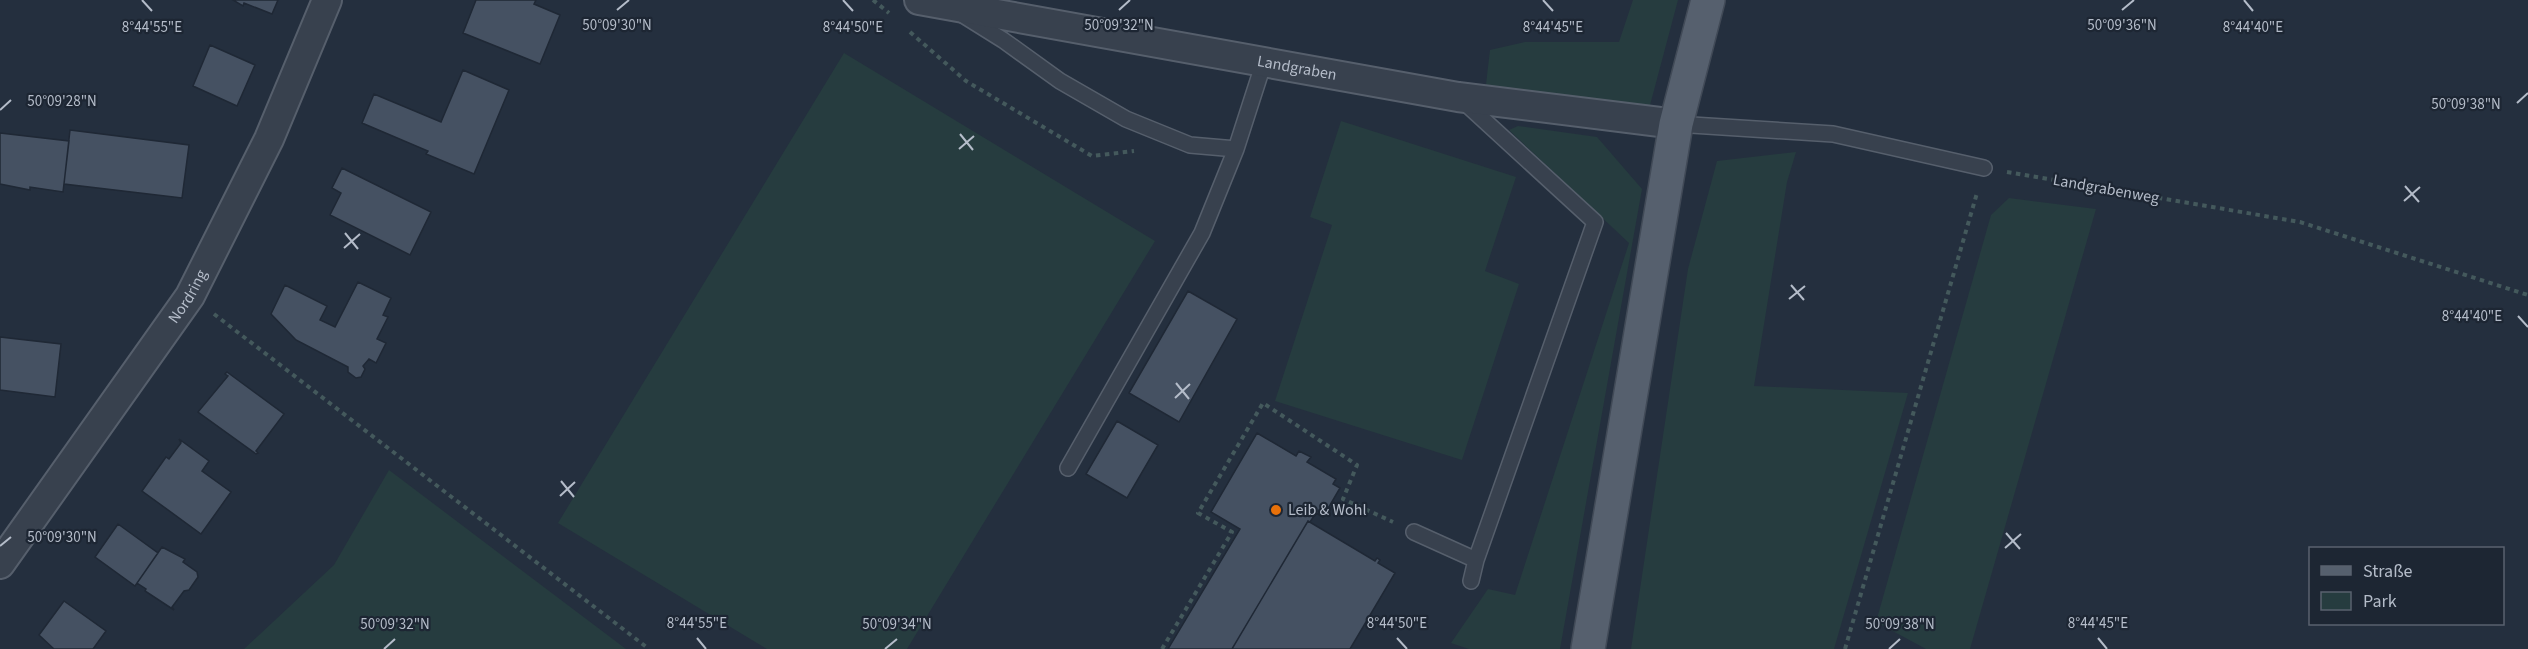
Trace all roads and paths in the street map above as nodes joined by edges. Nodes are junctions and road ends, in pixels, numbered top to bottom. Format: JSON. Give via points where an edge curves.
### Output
{"nodes":[{"id":1,"x":327,"y":0,"type":"edge"},
{"id":2,"x":873,"y":0,"type":"edge"},
{"id":3,"x":919,"y":0,"type":"edge"},
{"id":4,"x":1708,"y":0,"type":"edge"},
{"id":5,"x":947,"y":6,"type":"junction"},
{"id":6,"x":890,"y":15,"type":"dead end"},
{"id":7,"x":907,"y":30,"type":"dead end"},
{"id":8,"x":1264,"y":62,"type":"junction"},
{"id":9,"x":1458,"y":97,"type":"junction"},
{"id":10,"x":1676,"y":124,"type":"junction"},
{"id":11,"x":1236,"y":149,"type":"junction"},
{"id":12,"x":1136,"y":151,"type":"dead end"},
{"id":13,"x":1984,"y":168,"type":"junction"},
{"id":14,"x":2528,"y":295,"type":"edge"},
{"id":15,"x":190,"y":296,"type":"junction"},
{"id":16,"x":1068,"y":468,"type":"dead end"},
{"id":17,"x":1414,"y":532,"type":"joint"},
{"id":18,"x":1476,"y":560,"type":"junction"},
{"id":19,"x":0,"y":564,"type":"edge"},
{"id":20,"x":1471,"y":581,"type":"dead end"},
{"id":21,"x":649,"y":649,"type":"edge"},
{"id":22,"x":1162,"y":649,"type":"edge"},
{"id":23,"x":1588,"y":649,"type":"edge"},
{"id":24,"x":1845,"y":649,"type":"edge"}],
"edges":[{"from":1,"to":15,"type":"street","name":"Nordring","via":[[269,139]]},
{"from":2,"to":6,"type":"path"},
{"from":3,"to":5,"type":"street","name":"Landgraben"},
{"from":4,"to":10,"type":"main road"},
{"from":5,"to":8,"type":"street","name":"Landgraben"},
{"from":5,"to":11,"type":"lane","via":[[1126,120],[1190,145]]},
{"from":7,"to":12,"type":"path","via":[[966,81],[1092,156]]},
{"from":8,"to":9,"type":"street","name":"Landgraben"},
{"from":8,"to":11,"type":"lane"},
{"from":9,"to":10,"type":"street","name":"Landgraben"},
{"from":9,"to":18,"type":"lane","via":[[1595,222]]},
{"from":10,"to":13,"type":"lane","via":[[1833,134]]},
{"from":10,"to":23,"type":"main road"},
{"from":11,"to":16,"type":"lane","via":[[1202,233]]},
{"from":13,"to":14,"type":"path","name":"Landgrabenweg","via":[[2300,222]]},
{"from":13,"to":24,"type":"path"},
{"from":15,"to":19,"type":"street","name":"Nordring"},
{"from":15,"to":21,"type":"path"},
{"from":17,"to":18,"type":"lane"},
{"from":17,"to":22,"type":"path","via":[[1342,499],[1357,465],[1263,403],[1198,513],[1232,532]]},
{"from":18,"to":20,"type":"lane"}]}
